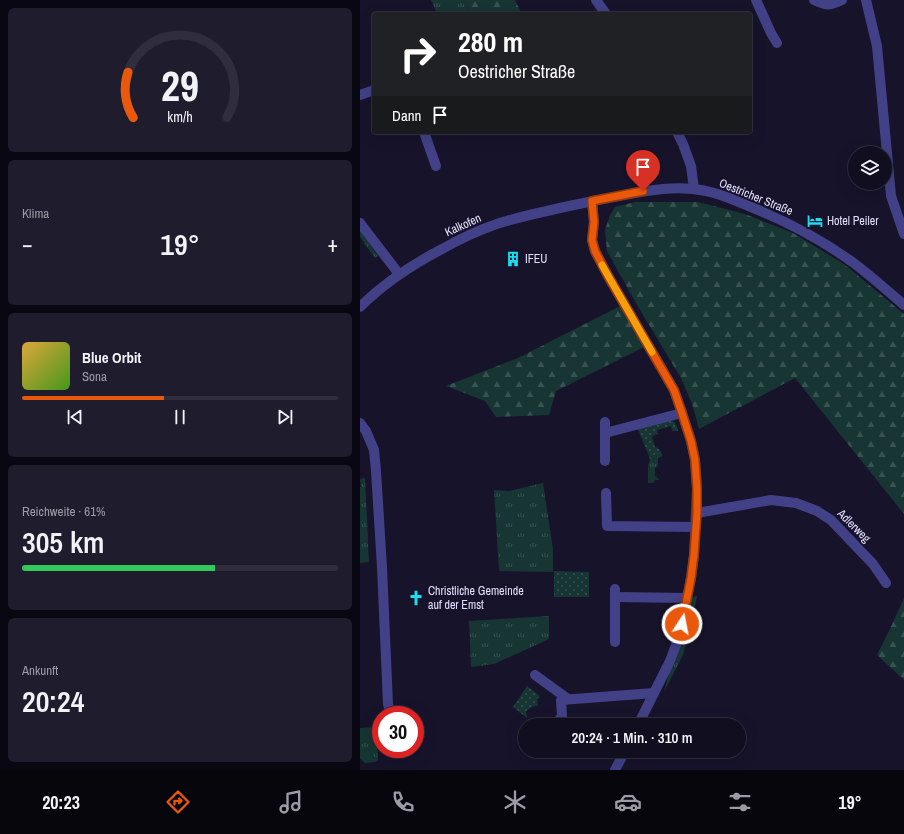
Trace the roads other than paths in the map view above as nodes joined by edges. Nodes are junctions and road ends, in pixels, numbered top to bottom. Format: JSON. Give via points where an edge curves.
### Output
{"nodes":[{"id":1,"x":596,"y":0,"type":"edge"},
{"id":2,"x":756,"y":0,"type":"edge"},
{"id":3,"x":814,"y":0,"type":"edge"},
{"id":4,"x":842,"y":0,"type":"edge"},
{"id":5,"x":866,"y":0,"type":"edge"},
{"id":6,"x":605,"y":12,"type":"edge"},
{"id":7,"x":777,"y":43,"type":"dead end"},
{"id":8,"x":372,"y":91,"type":"edge"},
{"id":9,"x":360,"y":95,"type":"edge"},
{"id":10,"x":425,"y":134,"type":"edge"},
{"id":11,"x":678,"y":134,"type":"edge"},
{"id":12,"x":436,"y":166,"type":"dead end"},
{"id":13,"x":694,"y":189,"type":"junction"},
{"id":14,"x":592,"y":201,"type":"junction"},
{"id":15,"x":360,"y":223,"type":"edge"},
{"id":16,"x":904,"y":234,"type":"edge"},
{"id":17,"x":399,"y":274,"type":"junction"},
{"id":18,"x":904,"y":305,"type":"edge"},
{"id":19,"x":360,"y":307,"type":"edge"},
{"id":20,"x":682,"y":413,"type":"junction"},
{"id":21,"x":605,"y":422,"type":"dead end"},
{"id":22,"x":360,"y":423,"type":"edge"},
{"id":23,"x":605,"y":433,"type":"junction"},
{"id":24,"x":605,"y":461,"type":"dead end"},
{"id":25,"x":606,"y":493,"type":"dead end"},
{"id":26,"x":697,"y":513,"type":"junction"},
{"id":27,"x":696,"y":527,"type":"junction"},
{"id":28,"x":886,"y":583,"type":"dead end"},
{"id":29,"x":687,"y":598,"type":"junction"},
{"id":30,"x":615,"y":642,"type":"dead end"},
{"id":31,"x":535,"y":675,"type":"dead end"},
{"id":32,"x":654,"y":693,"type":"junction"},
{"id":33,"x":568,"y":699,"type":"junction"},
{"id":34,"x":389,"y":706,"type":"edge"},
{"id":35,"x":560,"y":718,"type":"edge"},
{"id":36,"x":642,"y":718,"type":"edge"},
{"id":37,"x":621,"y":758,"type":"edge"},
{"id":38,"x":615,"y":770,"type":"edge"}],
"edges":[{"from":1,"to":6,"type":"street"},
{"from":2,"to":7,"type":"street"},
{"from":3,"to":4,"type":"street","via":[[831,5]]},
{"from":5,"to":16,"type":"street","via":[[877,46],[892,196]]},
{"from":8,"to":9,"type":"street"},
{"from":10,"to":12,"type":"street"},
{"from":11,"to":13,"type":"street","via":[[691,166]]},
{"from":13,"to":14,"type":"street","name":"Oestricher Straße","via":[[656,189]]},
{"from":13,"to":18,"type":"street","name":"Oestricher Straße","via":[[726,196],[764,212],[826,244],[855,264]]},
{"from":14,"to":17,"type":"street","name":"Kalkofen","via":[[501,223],[475,232]]},
{"from":14,"to":20,"type":"street","via":[[592,240],[595,251],[674,390]]},
{"from":15,"to":17,"type":"street"},
{"from":17,"to":19,"type":"street","name":"Kalkofen"},
{"from":20,"to":23,"type":"street"},
{"from":20,"to":26,"type":"street","via":[[695,460]]},
{"from":21,"to":23,"type":"street"},
{"from":22,"to":34,"type":"street","via":[[374,450]]},
{"from":23,"to":24,"type":"street"},
{"from":25,"to":27,"type":"street","via":[[607,526]]},
{"from":26,"to":27,"type":"street"},
{"from":26,"to":28,"type":"street","name":"Adlerweg","via":[[771,500],[796,503],[831,520],[873,564]]},
{"from":27,"to":29,"type":"street"},
{"from":29,"to":30,"type":"street","via":[[615,593]]},
{"from":29,"to":32,"type":"street","via":[[679,637]]},
{"from":31,"to":33,"type":"street"},
{"from":32,"to":33,"type":"street"},
{"from":32,"to":36,"type":"street"},
{"from":33,"to":35,"type":"street","via":[[561,700]]},
{"from":37,"to":38,"type":"street"}]}
